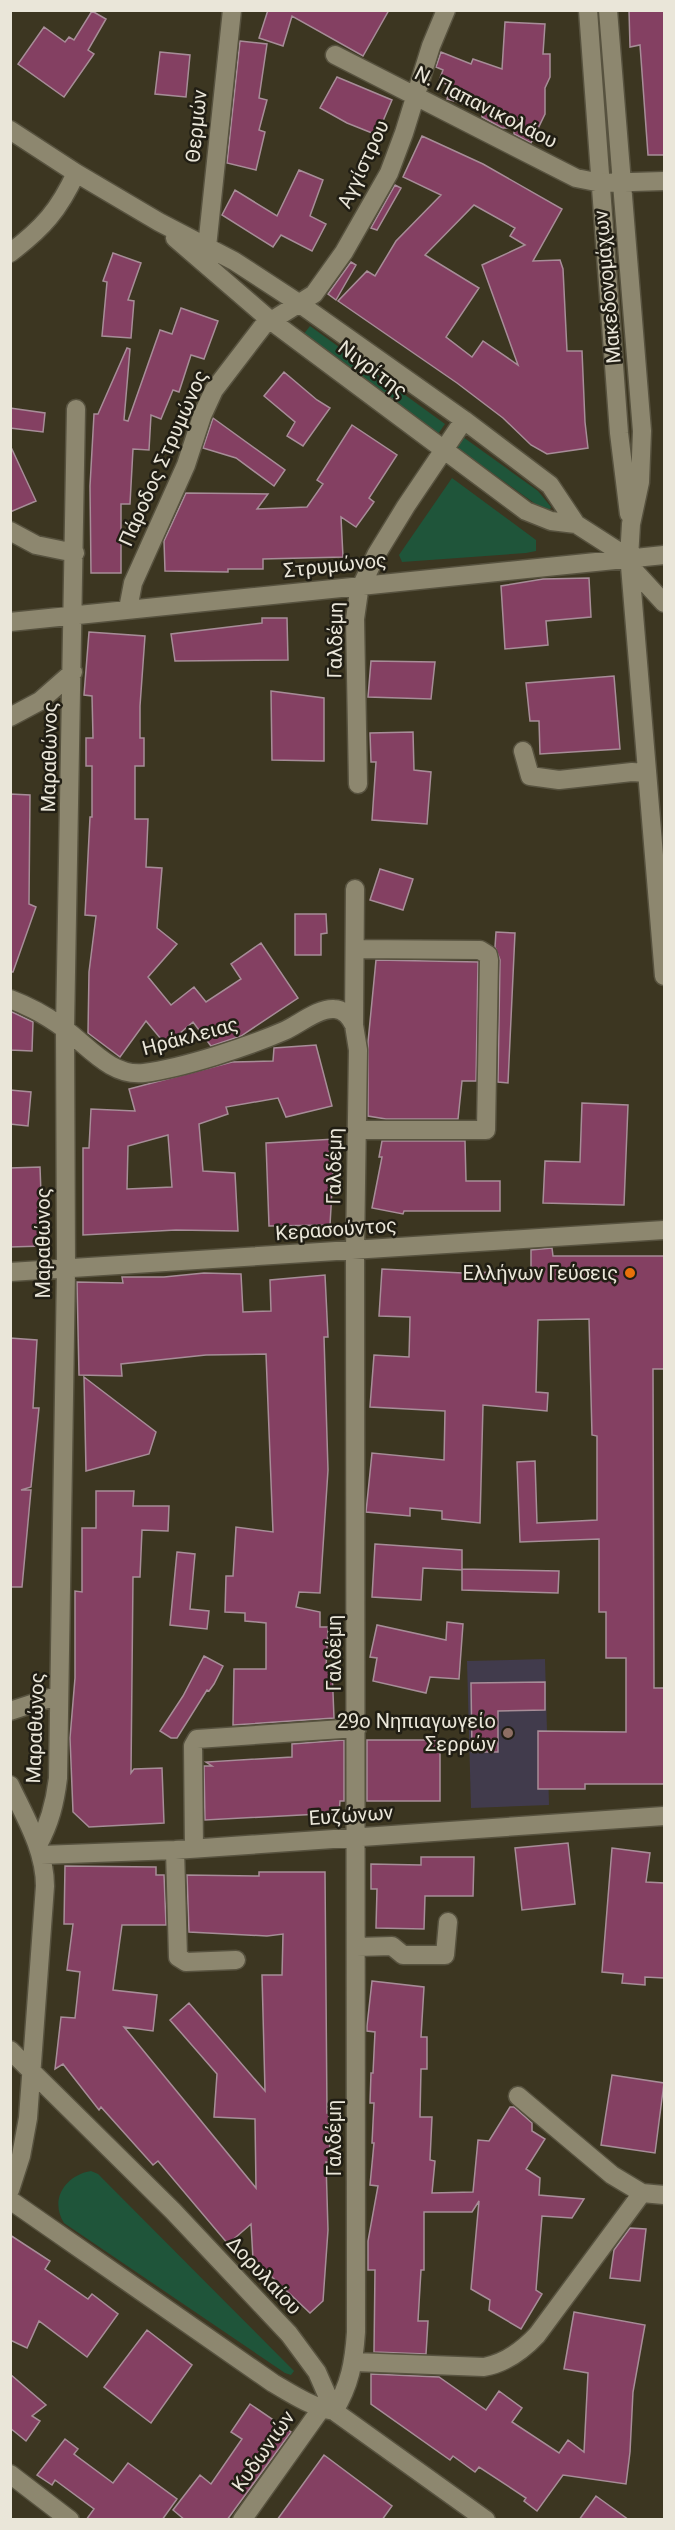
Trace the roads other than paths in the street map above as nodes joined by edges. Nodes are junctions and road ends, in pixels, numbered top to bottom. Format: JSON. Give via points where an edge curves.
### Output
{"nodes":[{"id":1,"x":232,"y":10,"type":"edge"},
{"id":2,"x":446,"y":10,"type":"edge"},
{"id":3,"x":588,"y":10,"type":"edge"},
{"id":4,"x":608,"y":10,"type":"edge"},
{"id":5,"x":335,"y":55,"type":"dead end"},
{"id":6,"x":415,"y":96,"type":"junction"},
{"id":7,"x":10,"y":130,"type":"edge"},
{"id":8,"x":76,"y":173,"type":"junction"},
{"id":9,"x":664,"y":181,"type":"edge"},
{"id":10,"x":601,"y":183,"type":"junction"},
{"id":11,"x":621,"y":183,"type":"junction"},
{"id":12,"x":159,"y":222,"type":"junction"},
{"id":13,"x":207,"y":247,"type":"junction"},
{"id":14,"x":10,"y":253,"type":"edge"},
{"id":15,"x":300,"y":304,"type":"junction"},
{"id":16,"x":276,"y":316,"type":"junction"},
{"id":17,"x":76,"y":410,"type":"dead end"},
{"id":18,"x":464,"y":420,"type":"junction"},
{"id":19,"x":444,"y":450,"type":"junction"},
{"id":20,"x":576,"y":524,"type":"junction"},
{"id":21,"x":631,"y":524,"type":"junction"},
{"id":22,"x":10,"y":531,"type":"edge"},
{"id":23,"x":75,"y":553,"type":"junction"},
{"id":24,"x":664,"y":555,"type":"edge"},
{"id":25,"x":630,"y":562,"type":"junction"},
{"id":26,"x":361,"y":586,"type":"junction"},
{"id":27,"x":664,"y":603,"type":"edge"},
{"id":28,"x":128,"y":609,"type":"junction"},
{"id":29,"x":74,"y":614,"type":"junction"},
{"id":30,"x":10,"y":622,"type":"edge"},
{"id":31,"x":73,"y":672,"type":"junction"},
{"id":32,"x":10,"y":717,"type":"edge"},
{"id":33,"x":523,"y":751,"type":"dead end"},
{"id":34,"x":647,"y":773,"type":"junction"},
{"id":35,"x":358,"y":783,"type":"dead end"},
{"id":36,"x":656,"y":819,"type":"edge"},
{"id":37,"x":664,"y":844,"type":"edge"},
{"id":38,"x":356,"y":889,"type":"dead end"},
{"id":39,"x":355,"y":949,"type":"junction"},
{"id":40,"x":664,"y":976,"type":"edge"},
{"id":41,"x":10,"y":999,"type":"edge"},
{"id":42,"x":354,"y":1025,"type":"junction"},
{"id":43,"x":65,"y":1029,"type":"junction"},
{"id":44,"x":357,"y":1130,"type":"junction"},
{"id":45,"x":664,"y":1230,"type":"edge"},
{"id":46,"x":355,"y":1250,"type":"junction"},
{"id":47,"x":66,"y":1270,"type":"junction"},
{"id":48,"x":10,"y":1272,"type":"edge"},
{"id":49,"x":59,"y":1695,"type":"junction"},
{"id":50,"x":10,"y":1711,"type":"edge"},
{"id":51,"x":357,"y":1728,"type":"junction"},
{"id":52,"x":10,"y":1785,"type":"edge"},
{"id":53,"x":664,"y":1816,"type":"edge"},
{"id":54,"x":357,"y":1837,"type":"junction"},
{"id":55,"x":194,"y":1848,"type":"junction"},
{"id":56,"x":39,"y":1850,"type":"junction"},
{"id":57,"x":175,"y":1850,"type":"junction"},
{"id":58,"x":448,"y":1922,"type":"dead end"},
{"id":59,"x":357,"y":1947,"type":"junction"},
{"id":60,"x":236,"y":1960,"type":"dead end"},
{"id":61,"x":10,"y":2050,"type":"edge"},
{"id":62,"x":33,"y":2072,"type":"junction"},
{"id":63,"x":518,"y":2096,"type":"dead end"},
{"id":64,"x":10,"y":2190,"type":"edge"},
{"id":65,"x":642,"y":2193,"type":"junction"},
{"id":66,"x":664,"y":2195,"type":"edge"},
{"id":67,"x":10,"y":2200,"type":"edge"},
{"id":68,"x":354,"y":2362,"type":"junction"},
{"id":69,"x":327,"y":2410,"type":"junction"},
{"id":70,"x":10,"y":2474,"type":"edge"},
{"id":71,"x":70,"y":2520,"type":"edge"},
{"id":72,"x":242,"y":2520,"type":"edge"},
{"id":73,"x":486,"y":2520,"type":"edge"}],
"edges":[{"from":1,"to":13,"type":"street","name":"Θερμών"},
{"from":2,"to":6,"type":"street","name":"Αγγίστρου"},
{"from":3,"to":10,"type":"street"},
{"from":4,"to":11,"type":"street","name":"Μακεδονομάχων"},
{"from":5,"to":6,"type":"street","name":"Ν. Παπανικολάου"},
{"from":6,"to":10,"type":"street","name":"Ν. Παπανικολάου","via":[[566,174]]},
{"from":6,"to":15,"type":"street","name":"Αγγίστρου","via":[[383,185],[323,283]]},
{"from":7,"to":8,"type":"street","name":"Νιγρίτης"},
{"from":8,"to":12,"type":"street","name":"Νιγρίτης"},
{"from":8,"to":14,"type":"street","via":[[49,221]]},
{"from":9,"to":11,"type":"street","name":"Ν. Παπανικολάου"},
{"from":10,"to":11,"type":"street","name":"Ν. Παπανικολάου"},
{"from":10,"to":21,"type":"street","via":[[619,433]]},
{"from":11,"to":21,"type":"street","name":"Μακεδονομάχων","via":[[642,431],[640,482]]},
{"from":12,"to":13,"type":"street","name":"Νιγρίτης"},
{"from":12,"to":16,"type":"street","name":"Νιγρίτης","via":[[229,286]]},
{"from":13,"to":15,"type":"street","name":"Νιγρίτης"},
{"from":15,"to":16,"type":"street","name":"Αγγίστρου"},
{"from":15,"to":18,"type":"street","name":"Νιγρίτης"},
{"from":16,"to":19,"type":"street","name":"Νιγρίτης"},
{"from":16,"to":28,"type":"street","name":"Πάροδος Στρυμώνος","via":[[237,357],[210,398],[186,465],[138,570]]},
{"from":17,"to":23,"type":"street","name":"Μαραθώνος"},
{"from":18,"to":19,"type":"street","name":"Γαλδέμη"},
{"from":18,"to":20,"type":"street","name":"Νιγρίτης","via":[[550,484]]},
{"from":19,"to":20,"type":"street","name":"Νιγρίτης","via":[[532,514]]},
{"from":19,"to":26,"type":"street","name":"Γαλδέμη","via":[[406,506]]},
{"from":20,"to":25,"type":"street","name":"Νιγρίτης"},
{"from":21,"to":25,"type":"street","name":"Μακεδονομάχων"},
{"from":22,"to":23,"type":"street","via":[[36,545]]},
{"from":23,"to":29,"type":"street","name":"Μαραθώνος"},
{"from":24,"to":25,"type":"street","name":"Στρυμώνος"},
{"from":25,"to":26,"type":"street","name":"Στρυμώνος"},
{"from":25,"to":27,"type":"street","name":"Νιγρίτης"},
{"from":25,"to":34,"type":"street","name":"Μακεδονομάχων"},
{"from":26,"to":28,"type":"street","name":"Στρυμώνος"},
{"from":26,"to":35,"type":"street","name":"Γαλδέμη","via":[[355,619]]},
{"from":28,"to":29,"type":"street","name":"Στρυμώνος"},
{"from":29,"to":30,"type":"street","name":"Στρυμώνος"},
{"from":29,"to":31,"type":"street","name":"Μαραθώνος"},
{"from":31,"to":32,"type":"street","via":[[40,701]]},
{"from":31,"to":43,"type":"street","name":"Μαραθώνος"},
{"from":33,"to":34,"type":"street","via":[[530,776],[559,780]]},
{"from":34,"to":36,"type":"street","name":"Μακεδονομάχων"},
{"from":36,"to":37,"type":"street"},
{"from":36,"to":40,"type":"street","name":"Μακεδονομάχων"},
{"from":38,"to":39,"type":"street","name":"Γαλδέμη"},
{"from":39,"to":42,"type":"street","name":"Γαλδέμη"},
{"from":39,"to":44,"type":"street","via":[[480,950],[489,960],[486,1130]]},
{"from":41,"to":43,"type":"street","name":"Ηράκλειας","via":[[33,1008]]},
{"from":42,"to":43,"type":"street","name":"Ηράκλειας","via":[[344,1012],[333,1009],[249,1044],[174,1067],[131,1073],[115,1068]]},
{"from":42,"to":44,"type":"street","name":"Γαλδέμη","via":[[358,1050]]},
{"from":43,"to":47,"type":"street","name":"Μαραθώνος"},
{"from":44,"to":46,"type":"street","name":"Γαλδέμη"},
{"from":45,"to":46,"type":"street","name":"Κερασούντος"},
{"from":46,"to":47,"type":"street","name":"Κερασούντος"},
{"from":46,"to":51,"type":"street","name":"Γαλδέμη"},
{"from":47,"to":48,"type":"street","name":"Κερασούντος"},
{"from":47,"to":49,"type":"street","name":"Μαραθώνος"},
{"from":49,"to":50,"type":"street"},
{"from":49,"to":56,"type":"street","name":"Μαραθώνος","via":[[58,1778],[54,1806]]},
{"from":51,"to":54,"type":"street","name":"Γαλδέμη"},
{"from":51,"to":55,"type":"street","via":[[197,1740],[193,1746]]},
{"from":52,"to":56,"type":"street"},
{"from":53,"to":54,"type":"street","name":"Ευζώνων"},
{"from":54,"to":55,"type":"street","name":"Ευζώνων"},
{"from":54,"to":59,"type":"street","name":"Γαλδέμη"},
{"from":55,"to":57,"type":"street","name":"Ευζώνων"},
{"from":56,"to":57,"type":"street","name":"Ευζώνων"},
{"from":56,"to":62,"type":"street","via":[[45,1886]]},
{"from":57,"to":60,"type":"street","via":[[178,1957],[186,1962]]},
{"from":58,"to":59,"type":"street","via":[[446,1955],[403,1954],[392,1946]]},
{"from":59,"to":68,"type":"street","name":"Γαλδέμη"},
{"from":61,"to":62,"type":"street","name":"Δορυλαίου"},
{"from":62,"to":64,"type":"street","via":[[24,2141]]},
{"from":62,"to":69,"type":"street","name":"Δορυλαίου","via":[[173,2211],[288,2334],[327,2391]]},
{"from":63,"to":65,"type":"street","via":[[612,2175]]},
{"from":65,"to":66,"type":"street"},
{"from":65,"to":68,"type":"street","via":[[541,2330],[510,2358],[484,2367]]},
{"from":67,"to":69,"type":"street","via":[[273,2383]]},
{"from":68,"to":69,"type":"street","name":"Γαλδέμη","via":[[346,2390]]},
{"from":69,"to":72,"type":"street","name":"Κυδωνιών"},
{"from":69,"to":73,"type":"street"},
{"from":70,"to":71,"type":"street"}]}
